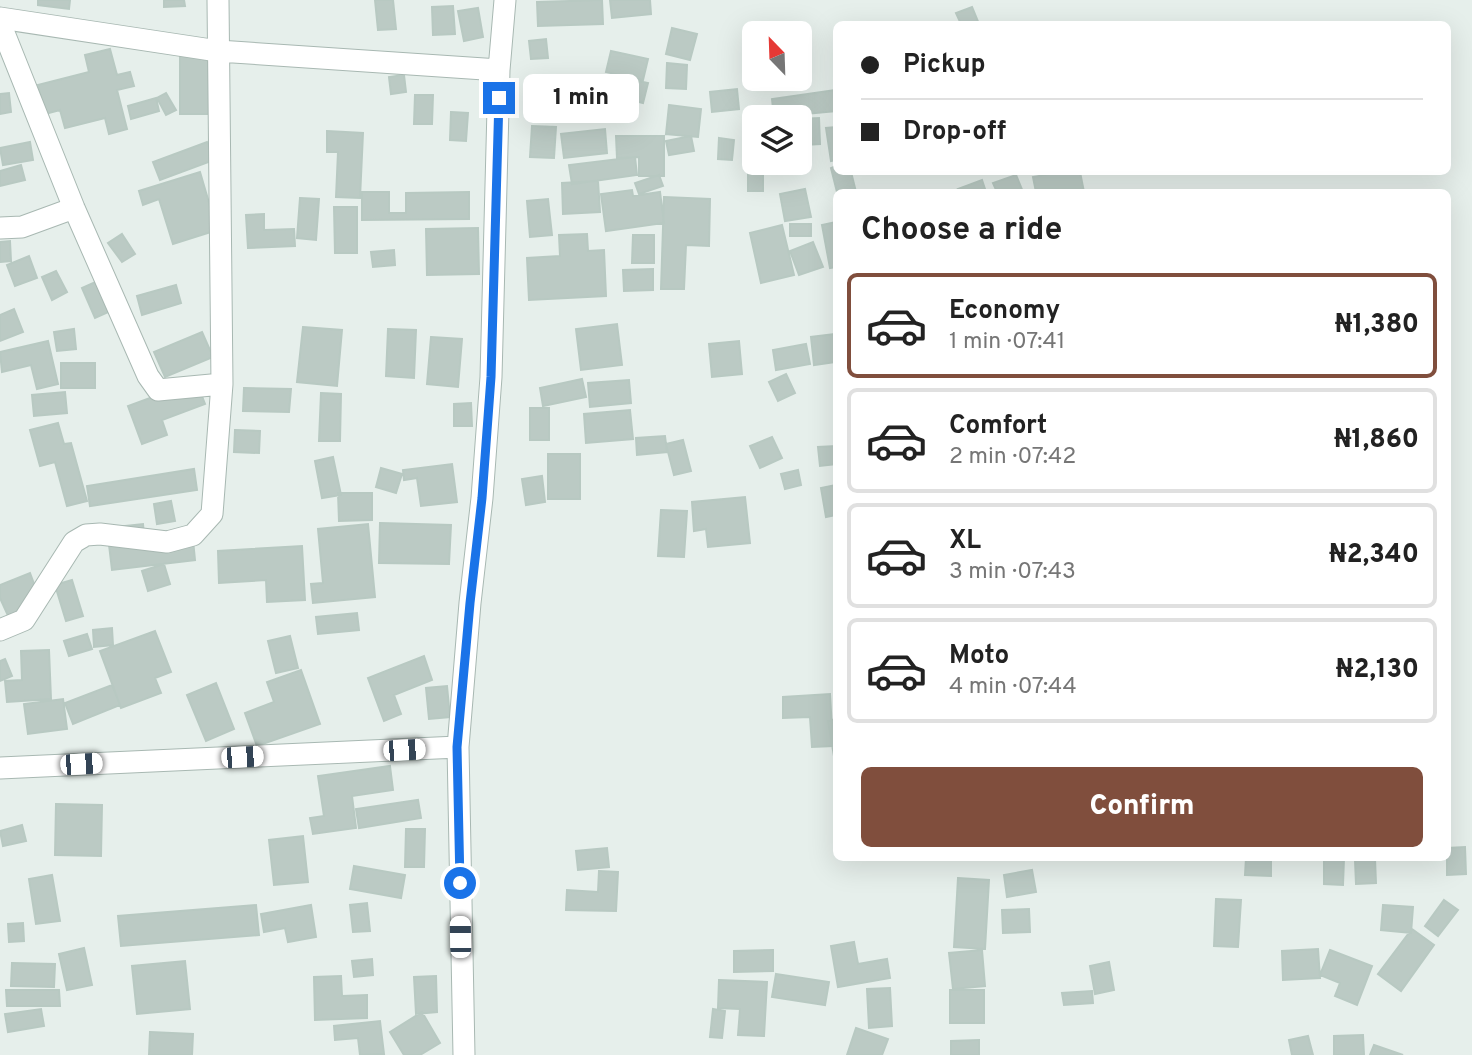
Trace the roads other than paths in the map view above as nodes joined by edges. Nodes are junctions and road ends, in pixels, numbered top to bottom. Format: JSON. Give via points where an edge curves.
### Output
{"nodes":[{"id":1,"x":218,"y":0,"type":"edge"},
{"id":2,"x":505,"y":0,"type":"edge"},
{"id":3,"x":0,"y":21,"type":"edge"},
{"id":4,"x":218,"y":51,"type":"junction"},
{"id":5,"x":499,"y":70,"type":"junction"},
{"id":6,"x":74,"y":208,"type":"junction"},
{"id":7,"x":0,"y":228,"type":"edge"},
{"id":8,"x":222,"y":384,"type":"junction"},
{"id":9,"x":0,"y":629,"type":"edge"},
{"id":10,"x":457,"y":747,"type":"junction"},
{"id":11,"x":0,"y":768,"type":"edge"},
{"id":12,"x":464,"y":1055,"type":"edge"}],
"edges":[{"from":1,"to":4,"type":"street"},
{"from":2,"to":5,"type":"street"},
{"from":3,"to":4,"type":"street"},
{"from":3,"to":6,"type":"street"},
{"from":4,"to":5,"type":"street"},
{"from":4,"to":8,"type":"street"},
{"from":5,"to":10,"type":"street","via":[[491,377]]},
{"from":6,"to":7,"type":"street","via":[[23,227]]},
{"from":6,"to":8,"type":"street","via":[[158,390]]},
{"from":8,"to":9,"type":"street","via":[[212,514],[193,534],[167,542],[86,535],[74,542],[24,620]]},
{"from":10,"to":11,"type":"street"},
{"from":10,"to":12,"type":"street"}]}
